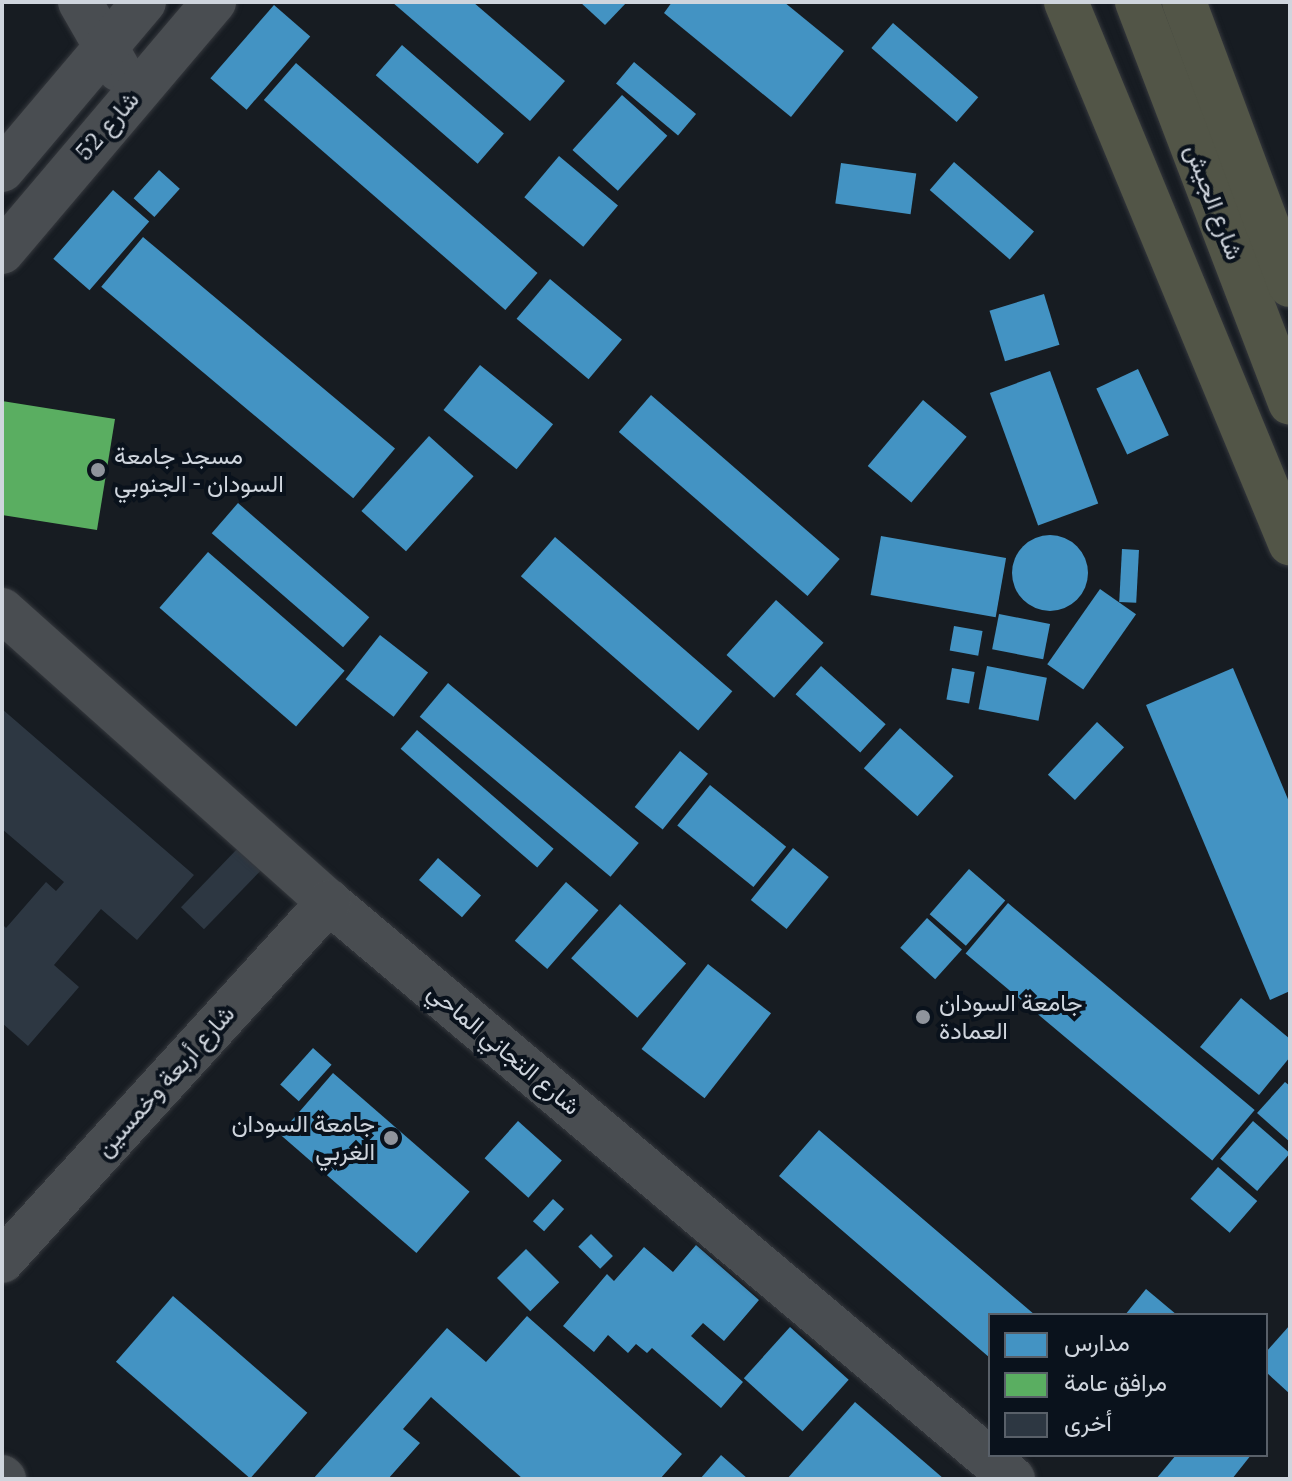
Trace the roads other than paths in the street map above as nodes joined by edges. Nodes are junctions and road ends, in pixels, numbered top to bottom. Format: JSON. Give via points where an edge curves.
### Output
{"nodes":[{"id":1,"x":80,"y":2,"type":"edge"},
{"id":2,"x":144,"y":2,"type":"edge"},
{"id":3,"x":214,"y":2,"type":"edge"},
{"id":4,"x":1066,"y":2,"type":"edge"},
{"id":5,"x":1137,"y":2,"type":"edge"},
{"id":6,"x":1184,"y":2,"type":"edge"},
{"id":7,"x":107,"y":44,"type":"junction"},
{"id":8,"x":127,"y":103,"type":"junction"},
{"id":9,"x":2,"y":170,"type":"edge"},
{"id":10,"x":2,"y":252,"type":"edge"},
{"id":11,"x":1290,"y":285,"type":"edge"},
{"id":12,"x":1290,"y":403,"type":"edge"},
{"id":13,"x":1290,"y":543,"type":"edge"},
{"id":14,"x":2,"y":610,"type":"edge"},
{"id":15,"x":329,"y":902,"type":"junction"},
{"id":16,"x":2,"y":1261,"type":"edge"},
{"id":17,"x":1013,"y":1479,"type":"edge"}],
"edges":[{"from":1,"to":7,"type":"street"},
{"from":2,"to":7,"type":"street"},
{"from":3,"to":8,"type":"street","name":"شارع 52"},
{"from":4,"to":13,"type":"highway"},
{"from":5,"to":12,"type":"highway","name":"شارع الجيش"},
{"from":6,"to":11,"type":"highway","name":"شارع الجيش"},
{"from":7,"to":8,"type":"street"},
{"from":7,"to":9,"type":"street"},
{"from":8,"to":10,"type":"street","name":"شارع 52"},
{"from":14,"to":15,"type":"street","name":"شارع التجاني الماحي"},
{"from":15,"to":16,"type":"street","name":"شارع أربعة وخمسين"},
{"from":15,"to":17,"type":"street","name":"شارع التجاني الماحي"}]}
